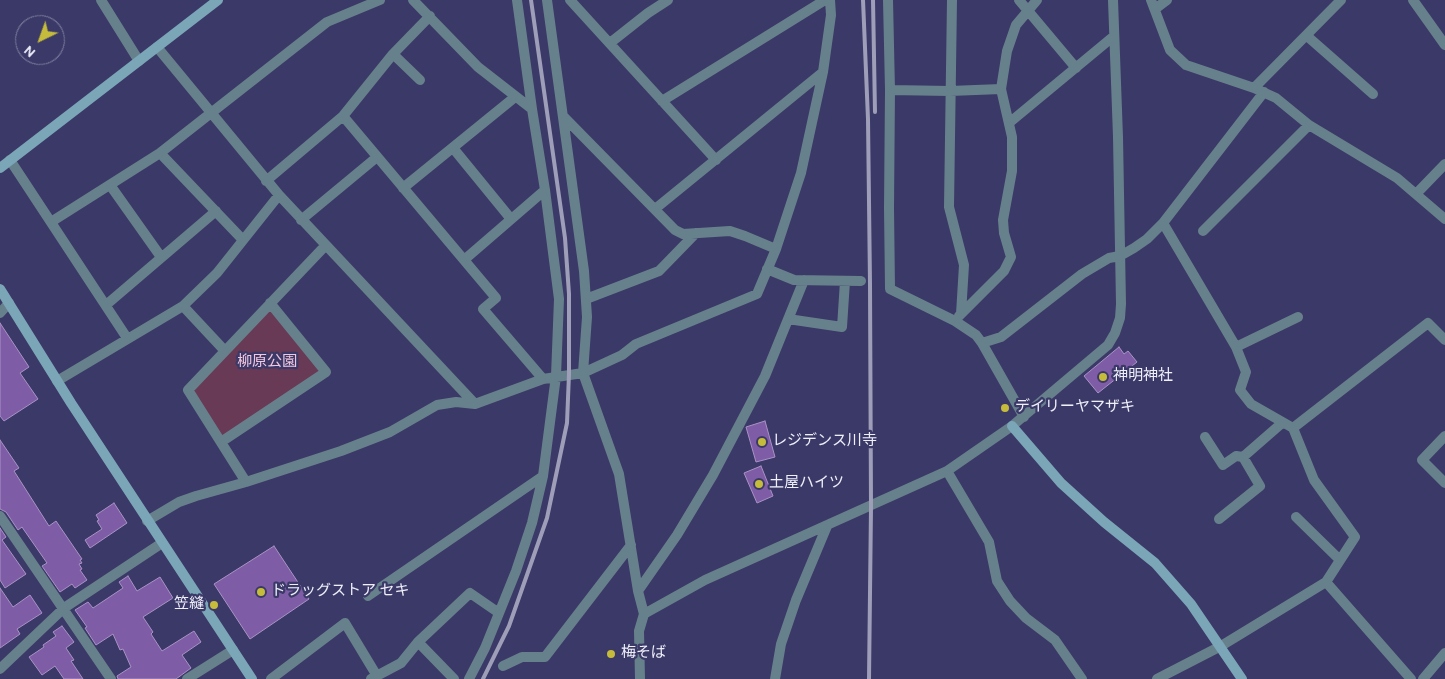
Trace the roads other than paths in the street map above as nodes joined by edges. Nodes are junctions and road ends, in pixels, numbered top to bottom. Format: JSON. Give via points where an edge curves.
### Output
{"nodes":[{"id":1,"x":101,"y":0,"type":"edge"},
{"id":2,"x":218,"y":0,"type":"edge"},
{"id":3,"x":380,"y":0,"type":"edge"},
{"id":4,"x":413,"y":0,"type":"edge"},
{"id":5,"x":517,"y":0,"type":"edge"},
{"id":6,"x":546,"y":0,"type":"edge"},
{"id":7,"x":668,"y":0,"type":"edge"},
{"id":8,"x":825,"y":0,"type":"edge"},
{"id":9,"x":830,"y":0,"type":"edge"},
{"id":10,"x":888,"y":0,"type":"edge"},
{"id":11,"x":952,"y":0,"type":"edge"},
{"id":12,"x":1020,"y":0,"type":"edge"},
{"id":13,"x":1036,"y":0,"type":"edge"},
{"id":14,"x":1113,"y":0,"type":"edge"},
{"id":15,"x":1167,"y":0,"type":"edge"},
{"id":16,"x":1341,"y":0,"type":"edge"},
{"id":17,"x":1413,"y":0,"type":"edge"},
{"id":18,"x":576,"y":2,"type":"edge"},
{"id":19,"x":363,"y":3,"type":"edge"},
{"id":20,"x":1153,"y":4,"type":"edge"},
{"id":21,"x":1028,"y":11,"type":"junction"},
{"id":22,"x":430,"y":16,"type":"junction"},
{"id":23,"x":1114,"y":36,"type":"junction"},
{"id":24,"x":1306,"y":36,"type":"junction"},
{"id":25,"x":610,"y":43,"type":"junction"},
{"id":26,"x":1445,"y":45,"type":"edge"},
{"id":27,"x":156,"y":47,"type":"junction"},
{"id":28,"x":393,"y":54,"type":"junction"},
{"id":29,"x":139,"y":61,"type":"junction"},
{"id":30,"x":1076,"y":68,"type":"junction"},
{"id":31,"x":823,"y":72,"type":"junction"},
{"id":32,"x":420,"y":80,"type":"dead end"},
{"id":33,"x":1001,"y":89,"type":"junction"},
{"id":34,"x":890,"y":90,"type":"junction"},
{"id":35,"x":1259,"y":90,"type":"junction"},
{"id":36,"x":950,"y":91,"type":"junction"},
{"id":37,"x":1373,"y":94,"type":"dead end"},
{"id":38,"x":515,"y":97,"type":"junction"},
{"id":39,"x":662,"y":101,"type":"junction"},
{"id":40,"x":532,"y":109,"type":"junction"},
{"id":41,"x":211,"y":114,"type":"junction"},
{"id":42,"x":342,"y":116,"type":"junction"},
{"id":43,"x":563,"y":116,"type":"junction"},
{"id":44,"x":1009,"y":122,"type":"junction"},
{"id":45,"x":1309,"y":126,"type":"junction"},
{"id":46,"x":453,"y":148,"type":"junction"},
{"id":47,"x":160,"y":153,"type":"junction"},
{"id":48,"x":377,"y":157,"type":"junction"},
{"id":49,"x":10,"y":160,"type":"junction"},
{"id":50,"x":716,"y":160,"type":"junction"},
{"id":51,"x":1445,"y":164,"type":"edge"},
{"id":52,"x":0,"y":168,"type":"edge"},
{"id":53,"x":266,"y":181,"type":"junction"},
{"id":54,"x":110,"y":185,"type":"junction"},
{"id":55,"x":404,"y":188,"type":"junction"},
{"id":56,"x":545,"y":190,"type":"junction"},
{"id":57,"x":1416,"y":194,"type":"junction"},
{"id":58,"x":278,"y":195,"type":"junction"},
{"id":59,"x":655,"y":209,"type":"junction"},
{"id":60,"x":216,"y":211,"type":"junction"},
{"id":61,"x":511,"y":219,"type":"junction"},
{"id":62,"x":1445,"y":219,"type":"edge"},
{"id":63,"x":302,"y":220,"type":"junction"},
{"id":64,"x":51,"y":222,"type":"junction"},
{"id":65,"x":1163,"y":223,"type":"junction"},
{"id":66,"x":1204,"y":231,"type":"dead end"},
{"id":67,"x":696,"y":233,"type":"junction"},
{"id":68,"x":243,"y":240,"type":"junction"},
{"id":69,"x":325,"y":246,"type":"junction"},
{"id":70,"x":776,"y":250,"type":"junction"},
{"id":71,"x":1120,"y":256,"type":"junction"},
{"id":72,"x":161,"y":258,"type":"junction"},
{"id":73,"x":464,"y":260,"type":"junction"},
{"id":74,"x":768,"y":269,"type":"junction"},
{"id":75,"x":804,"y":280,"type":"junction"},
{"id":76,"x":845,"y":281,"type":"junction"},
{"id":77,"x":861,"y":281,"type":"dead end"},
{"id":78,"x":0,"y":290,"type":"edge"},
{"id":79,"x":586,"y":300,"type":"junction"},
{"id":80,"x":9,"y":303,"type":"junction"},
{"id":81,"x":270,"y":303,"type":"junction"},
{"id":82,"x":106,"y":305,"type":"junction"},
{"id":83,"x":183,"y":306,"type":"junction"},
{"id":84,"x":0,"y":313,"type":"edge"},
{"id":85,"x":1298,"y":317,"type":"dead end"},
{"id":86,"x":958,"y":318,"type":"junction"},
{"id":87,"x":788,"y":319,"type":"junction"},
{"id":88,"x":127,"y":338,"type":"junction"},
{"id":89,"x":1445,"y":340,"type":"edge"},
{"id":90,"x":982,"y":343,"type":"junction"},
{"id":91,"x":1236,"y":347,"type":"junction"},
{"id":92,"x":225,"y":351,"type":"junction"},
{"id":93,"x":583,"y":373,"type":"junction"},
{"id":94,"x":556,"y":376,"type":"junction"},
{"id":95,"x":543,"y":379,"type":"junction"},
{"id":96,"x":57,"y":381,"type":"junction"},
{"id":97,"x":475,"y":404,"type":"junction"},
{"id":98,"x":1024,"y":417,"type":"junction"},
{"id":99,"x":1282,"y":423,"type":"junction"},
{"id":100,"x":1012,"y":426,"type":"junction"},
{"id":101,"x":1293,"y":428,"type":"junction"},
{"id":102,"x":1445,"y":436,"type":"edge"},
{"id":103,"x":1205,"y":437,"type":"dead end"},
{"id":104,"x":221,"y":442,"type":"junction"},
{"id":105,"x":1243,"y":457,"type":"junction"},
{"id":106,"x":948,"y":472,"type":"junction"},
{"id":107,"x":543,"y":476,"type":"junction"},
{"id":108,"x":246,"y":482,"type":"junction"},
{"id":109,"x":1445,"y":483,"type":"edge"},
{"id":110,"x":0,"y":516,"type":"edge"},
{"id":111,"x":1296,"y":516,"type":"dead end"},
{"id":112,"x":1219,"y":519,"type":"dead end"},
{"id":113,"x":147,"y":521,"type":"junction"},
{"id":114,"x":826,"y":526,"type":"junction"},
{"id":115,"x":162,"y":543,"type":"junction"},
{"id":116,"x":631,"y":545,"type":"junction"},
{"id":117,"x":1340,"y":560,"type":"junction"},
{"id":118,"x":1326,"y":582,"type":"junction"},
{"id":119,"x":638,"y":591,"type":"junction"},
{"id":120,"x":368,"y":596,"type":"dead end"},
{"id":121,"x":64,"y":608,"type":"junction"},
{"id":122,"x":499,"y":613,"type":"junction"},
{"id":123,"x":644,"y":614,"type":"junction"},
{"id":124,"x":418,"y":642,"type":"junction"},
{"id":125,"x":1221,"y":646,"type":"junction"},
{"id":126,"x":233,"y":650,"type":"junction"},
{"id":127,"x":1445,"y":653,"type":"edge"},
{"id":128,"x":503,"y":666,"type":"dead end"},
{"id":129,"x":0,"y":669,"type":"edge"},
{"id":130,"x":374,"y":677,"type":"edge"},
{"id":131,"x":111,"y":679,"type":"edge"},
{"id":132,"x":187,"y":679,"type":"edge"},
{"id":133,"x":252,"y":679,"type":"edge"},
{"id":134,"x":271,"y":679,"type":"edge"},
{"id":135,"x":454,"y":679,"type":"edge"},
{"id":136,"x":469,"y":679,"type":"edge"},
{"id":137,"x":640,"y":679,"type":"edge"},
{"id":138,"x":774,"y":679,"type":"edge"},
{"id":139,"x":1082,"y":679,"type":"edge"},
{"id":140,"x":1157,"y":679,"type":"edge"},
{"id":141,"x":1242,"y":679,"type":"edge"},
{"id":142,"x":1411,"y":679,"type":"edge"},
{"id":143,"x":1423,"y":679,"type":"edge"}],
"edges":[{"from":1,"to":29,"type":"street"},
{"from":2,"to":27,"type":"street"},
{"from":3,"to":19,"type":"street"},
{"from":4,"to":22,"type":"street"},
{"from":5,"to":40,"type":"street"},
{"from":6,"to":43,"type":"street"},
{"from":7,"to":25,"type":"street"},
{"from":8,"to":39,"type":"street"},
{"from":9,"to":31,"type":"street"},
{"from":10,"to":34,"type":"street"},
{"from":11,"to":36,"type":"street"},
{"from":12,"to":21,"type":"street"},
{"from":13,"to":21,"type":"street"},
{"from":14,"to":23,"type":"street"},
{"from":15,"to":20,"type":"street"},
{"from":16,"to":24,"type":"street"},
{"from":17,"to":26,"type":"street"},
{"from":18,"to":25,"type":"street"},
{"from":19,"to":41,"type":"street","via":[[327,22]]},
{"from":20,"to":35,"type":"street","via":[[1170,50],[1186,65]]},
{"from":21,"to":30,"type":"street"},
{"from":21,"to":33,"type":"street","via":[[1016,25],[1007,51]]},
{"from":22,"to":28,"type":"street"},
{"from":22,"to":38,"type":"street","via":[[478,67]]},
{"from":23,"to":30,"type":"street"},
{"from":23,"to":71,"type":"street"},
{"from":24,"to":35,"type":"street"},
{"from":24,"to":37,"type":"street"},
{"from":25,"to":39,"type":"street"},
{"from":27,"to":29,"type":"street"},
{"from":27,"to":41,"type":"street"},
{"from":28,"to":32,"type":"street"},
{"from":28,"to":42,"type":"street"},
{"from":29,"to":49,"type":"street"},
{"from":30,"to":44,"type":"street"},
{"from":31,"to":50,"type":"street"},
{"from":31,"to":70,"type":"street","via":[[801,173]]},
{"from":33,"to":36,"type":"street"},
{"from":33,"to":44,"type":"street"},
{"from":34,"to":36,"type":"street"},
{"from":34,"to":86,"type":"street","via":[[890,289]]},
{"from":35,"to":45,"type":"street","via":[[1276,98]]},
{"from":35,"to":65,"type":"street"},
{"from":36,"to":86,"type":"street","via":[[949,208],[964,265]]},
{"from":38,"to":40,"type":"street"},
{"from":38,"to":46,"type":"street"},
{"from":39,"to":50,"type":"street"},
{"from":40,"to":56,"type":"street"},
{"from":41,"to":47,"type":"street"},
{"from":41,"to":53,"type":"street"},
{"from":42,"to":48,"type":"street"},
{"from":42,"to":53,"type":"street"},
{"from":43,"to":59,"type":"street"},
{"from":43,"to":79,"type":"street"},
{"from":44,"to":86,"type":"street","via":[[1012,171],[1003,220],[1011,257],[1004,271]]},
{"from":45,"to":57,"type":"street","via":[[1391,174]]},
{"from":45,"to":66,"type":"street"},
{"from":46,"to":55,"type":"street"},
{"from":46,"to":61,"type":"street"},
{"from":47,"to":54,"type":"street"},
{"from":47,"to":60,"type":"street"},
{"from":48,"to":55,"type":"street"},
{"from":48,"to":63,"type":"street"},
{"from":49,"to":52,"type":"street"},
{"from":49,"to":64,"type":"street"},
{"from":50,"to":59,"type":"street"},
{"from":51,"to":57,"type":"street"},
{"from":53,"to":58,"type":"street"},
{"from":54,"to":64,"type":"street"},
{"from":54,"to":72,"type":"street"},
{"from":55,"to":73,"type":"street"},
{"from":56,"to":61,"type":"street"},
{"from":56,"to":94,"type":"street","via":[[559,299]]},
{"from":57,"to":62,"type":"street"},
{"from":58,"to":63,"type":"street"},
{"from":58,"to":68,"type":"street"},
{"from":59,"to":67,"type":"street","via":[[675,230],[683,234]]},
{"from":60,"to":68,"type":"street"},
{"from":60,"to":72,"type":"street"},
{"from":61,"to":73,"type":"street"},
{"from":63,"to":69,"type":"street"},
{"from":64,"to":82,"type":"street"},
{"from":65,"to":71,"type":"street","via":[[1147,239]]},
{"from":65,"to":91,"type":"street"},
{"from":67,"to":70,"type":"street","via":[[730,231]]},
{"from":67,"to":79,"type":"street","via":[[658,271]]},
{"from":68,"to":83,"type":"street","via":[[217,273]]},
{"from":69,"to":81,"type":"street"},
{"from":69,"to":97,"type":"street"},
{"from":70,"to":74,"type":"street"},
{"from":71,"to":90,"type":"street","via":[[1109,258],[1082,274],[1001,337]]},
{"from":71,"to":98,"type":"street","via":[[1120,311],[1115,334],[1108,345]]},
{"from":72,"to":82,"type":"street"},
{"from":73,"to":95,"type":"street","via":[[496,298],[482,309]]},
{"from":74,"to":75,"type":"street","via":[[794,280]]},
{"from":74,"to":93,"type":"street","via":[[757,294],[636,344],[622,355]]},
{"from":75,"to":76,"type":"street"},
{"from":75,"to":87,"type":"street"},
{"from":76,"to":77,"type":"street"},
{"from":76,"to":87,"type":"street","via":[[842,327]]},
{"from":78,"to":80,"type":"street"},
{"from":79,"to":93,"type":"street"},
{"from":80,"to":84,"type":"street"},
{"from":80,"to":96,"type":"street"},
{"from":81,"to":92,"type":"street"},
{"from":81,"to":104,"type":"street","via":[[326,372]]},
{"from":82,"to":88,"type":"street"},
{"from":83,"to":88,"type":"street"},
{"from":83,"to":92,"type":"street"},
{"from":85,"to":91,"type":"street"},
{"from":86,"to":90,"type":"street"},
{"from":87,"to":119,"type":"street","via":[[765,376],[713,475]]},
{"from":88,"to":96,"type":"street"},
{"from":89,"to":101,"type":"street","via":[[1428,323]]},
{"from":90,"to":98,"type":"street"},
{"from":91,"to":99,"type":"street","via":[[1246,372],[1240,390],[1251,404]]},
{"from":92,"to":104,"type":"street","via":[[188,390]]},
{"from":93,"to":94,"type":"street"},
{"from":93,"to":116,"type":"street","via":[[619,474]]},
{"from":94,"to":95,"type":"street"},
{"from":94,"to":107,"type":"street"},
{"from":95,"to":97,"type":"street"},
{"from":96,"to":113,"type":"street"},
{"from":97,"to":108,"type":"street","via":[[437,405],[390,432]]},
{"from":98,"to":100,"type":"street"},
{"from":99,"to":101,"type":"street"},
{"from":99,"to":105,"type":"street"},
{"from":100,"to":106,"type":"street"},
{"from":100,"to":125,"type":"street","via":[[1061,483],[1155,563],[1191,604]]},
{"from":101,"to":117,"type":"street","via":[[1314,480],[1355,537]]},
{"from":102,"to":109,"type":"street","via":[[1422,460]]},
{"from":103,"to":105,"type":"street","via":[[1223,465],[1236,456]]},
{"from":104,"to":108,"type":"street"},
{"from":105,"to":112,"type":"street","via":[[1260,486]]},
{"from":106,"to":114,"type":"street"},
{"from":106,"to":139,"type":"street","via":[[989,542],[997,581],[1026,618],[1055,640]]},
{"from":107,"to":120,"type":"street"},
{"from":107,"to":122,"type":"street","via":[[532,523]]},
{"from":108,"to":113,"type":"street","via":[[179,502]]},
{"from":110,"to":121,"type":"street"},
{"from":111,"to":117,"type":"street"},
{"from":113,"to":115,"type":"street"},
{"from":114,"to":123,"type":"street","via":[[705,580]]},
{"from":114,"to":138,"type":"street","via":[[781,644]]},
{"from":115,"to":121,"type":"street"},
{"from":115,"to":126,"type":"street"},
{"from":116,"to":119,"type":"street"},
{"from":116,"to":128,"type":"street","via":[[545,657],[522,657]]},
{"from":117,"to":118,"type":"street"},
{"from":118,"to":125,"type":"street"},
{"from":118,"to":142,"type":"street"},
{"from":119,"to":123,"type":"street"},
{"from":121,"to":129,"type":"street"},
{"from":121,"to":131,"type":"street"},
{"from":122,"to":124,"type":"street","via":[[470,593]]},
{"from":122,"to":136,"type":"street"},
{"from":123,"to":137,"type":"street","via":[[639,631]]},
{"from":124,"to":130,"type":"street","via":[[401,662]]},
{"from":124,"to":135,"type":"street"},
{"from":125,"to":140,"type":"street"},
{"from":125,"to":141,"type":"street"},
{"from":126,"to":132,"type":"street"},
{"from":126,"to":133,"type":"street"},
{"from":127,"to":143,"type":"street"},
{"from":130,"to":134,"type":"street","via":[[345,624]]}]}
